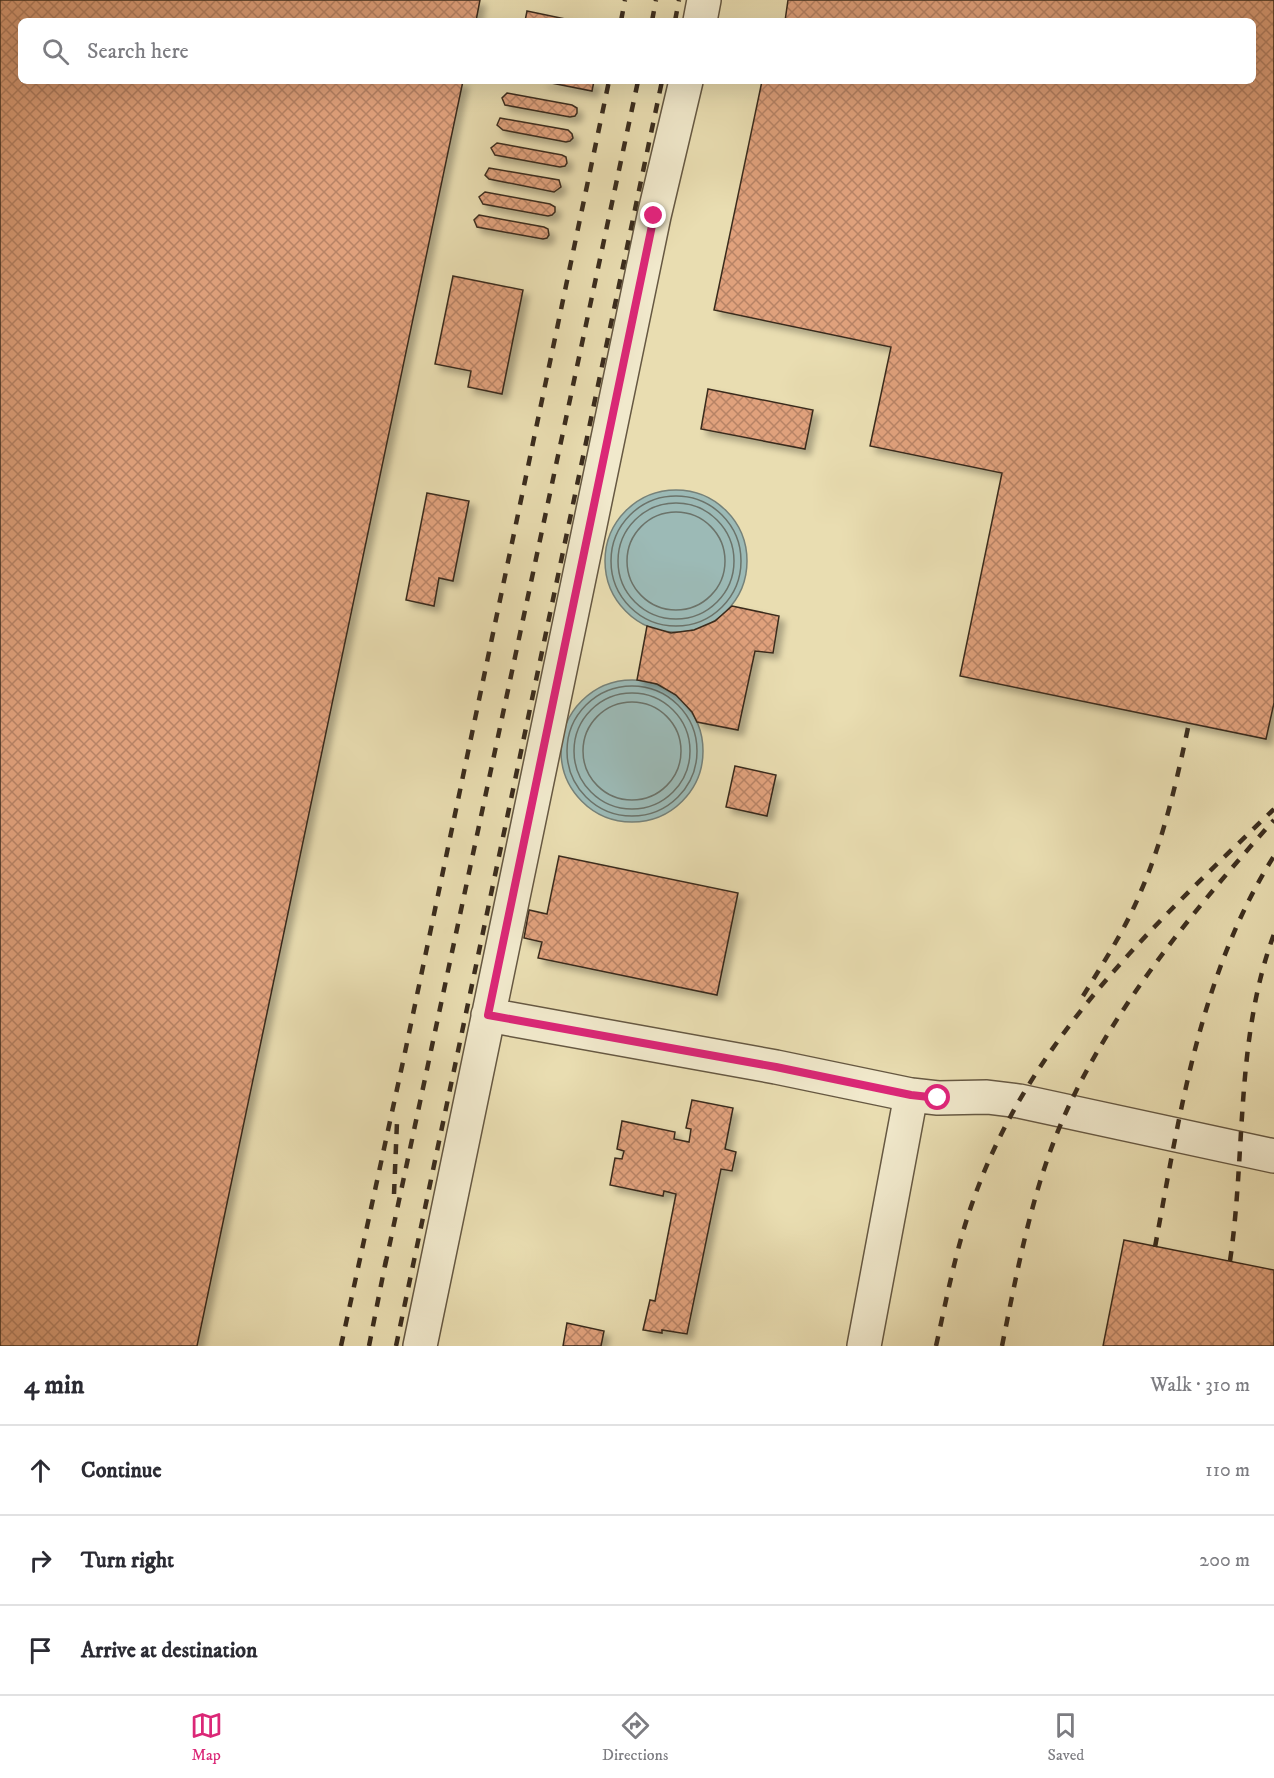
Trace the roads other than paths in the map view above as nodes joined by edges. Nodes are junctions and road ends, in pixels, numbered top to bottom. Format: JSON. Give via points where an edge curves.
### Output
{"nodes":[{"id":1,"x":704,"y":0,"type":"edge"},
{"id":2,"x":701,"y":18,"type":"edge"},
{"id":3,"x":685,"y":84,"type":"edge"},
{"id":4,"x":488,"y":1015,"type":"junction"},
{"id":5,"x":911,"y":1095,"type":"junction"},
{"id":6,"x":1274,"y":1155,"type":"edge"},
{"id":7,"x":420,"y":1346,"type":"edge"},
{"id":8,"x":864,"y":1346,"type":"edge"}],
"edges":[{"from":1,"to":2,"type":"lane"},
{"from":3,"to":4,"type":"lane","via":[[654,216]]},
{"from":4,"to":5,"type":"lane"},
{"from":4,"to":7,"type":"lane"},
{"from":5,"to":6,"type":"lane","via":[[1019,1101]]},
{"from":5,"to":8,"type":"lane"}]}
